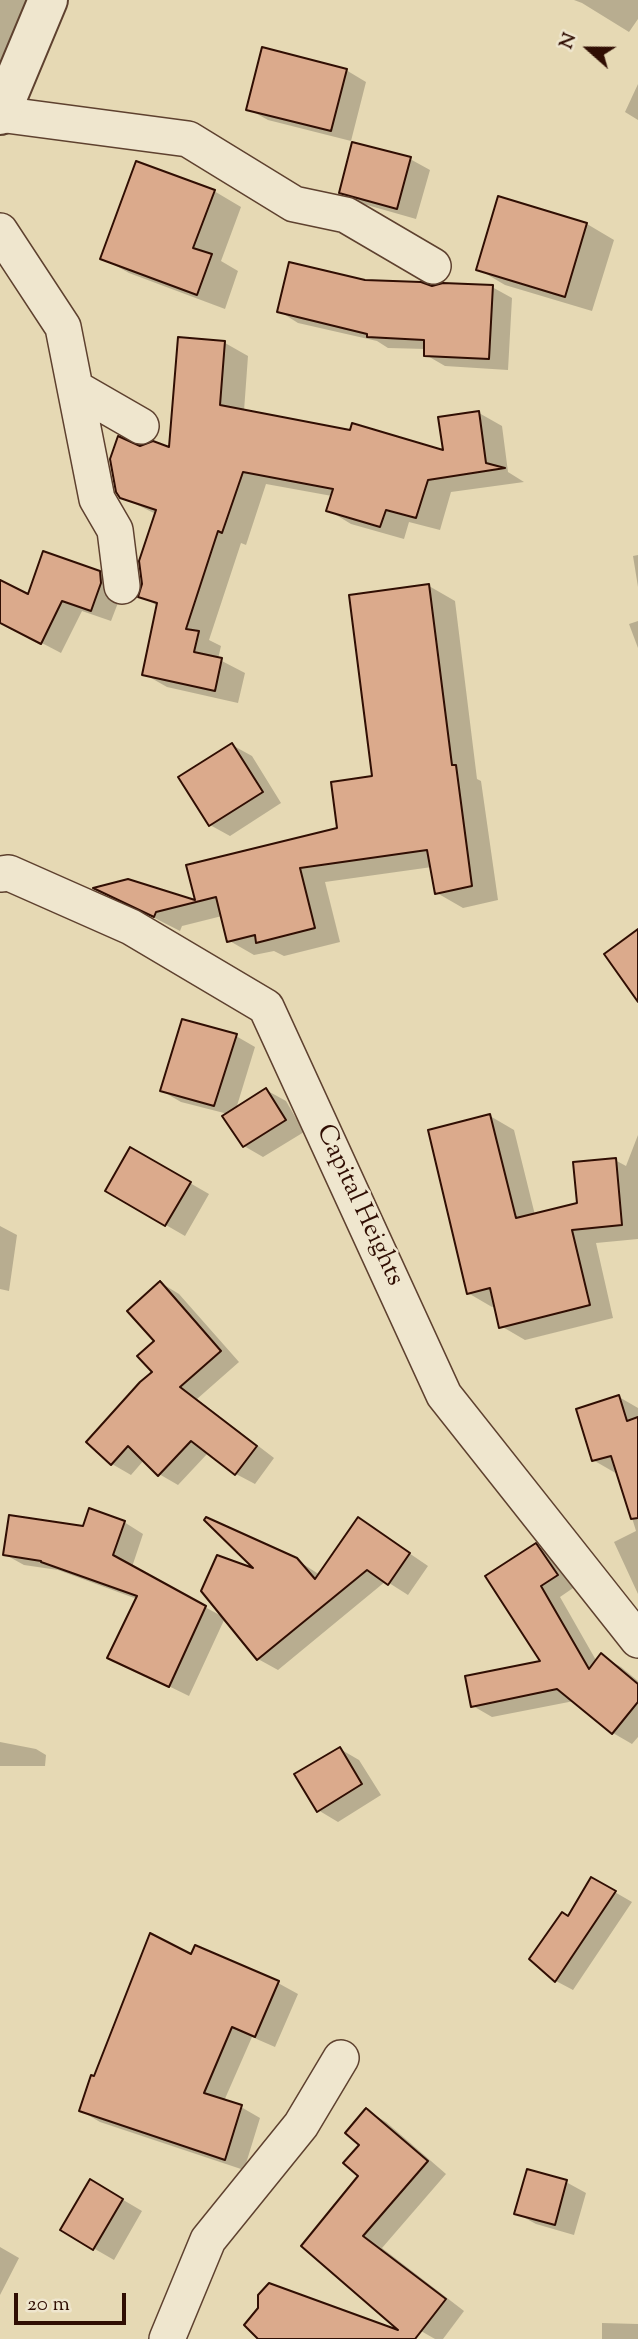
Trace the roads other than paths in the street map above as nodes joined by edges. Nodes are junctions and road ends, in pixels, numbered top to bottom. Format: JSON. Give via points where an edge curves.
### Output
{"nodes":[{"id":1,"x":48,"y":0,"type":"edge"},
{"id":2,"x":0,"y":115,"type":"edge"},
{"id":3,"x":0,"y":231,"type":"edge"},
{"id":4,"x":433,"y":266,"type":"dead end"},
{"id":5,"x":75,"y":388,"type":"junction"},
{"id":6,"x":141,"y":426,"type":"dead end"},
{"id":7,"x":122,"y":586,"type":"dead end"},
{"id":8,"x":0,"y":874,"type":"edge"},
{"id":9,"x":638,"y":1640,"type":"edge"},
{"id":10,"x":341,"y":2057,"type":"dead end"},
{"id":11,"x":167,"y":2339,"type":"edge"}],
"edges":[{"from":1,"to":2,"type":"street"},
{"from":2,"to":4,"type":"street","via":[[188,139],[294,204],[346,215]]},
{"from":3,"to":5,"type":"street","via":[[63,327]]},
{"from":5,"to":6,"type":"street"},
{"from":5,"to":7,"type":"street","via":[[97,499],[115,530]]},
{"from":8,"to":9,"type":"street","name":"Capital Heights","via":[[9,873],[131,927],[266,1007],[444,1395]]},
{"from":10,"to":11,"type":"street","via":[[301,2125],[208,2240]]}]}
